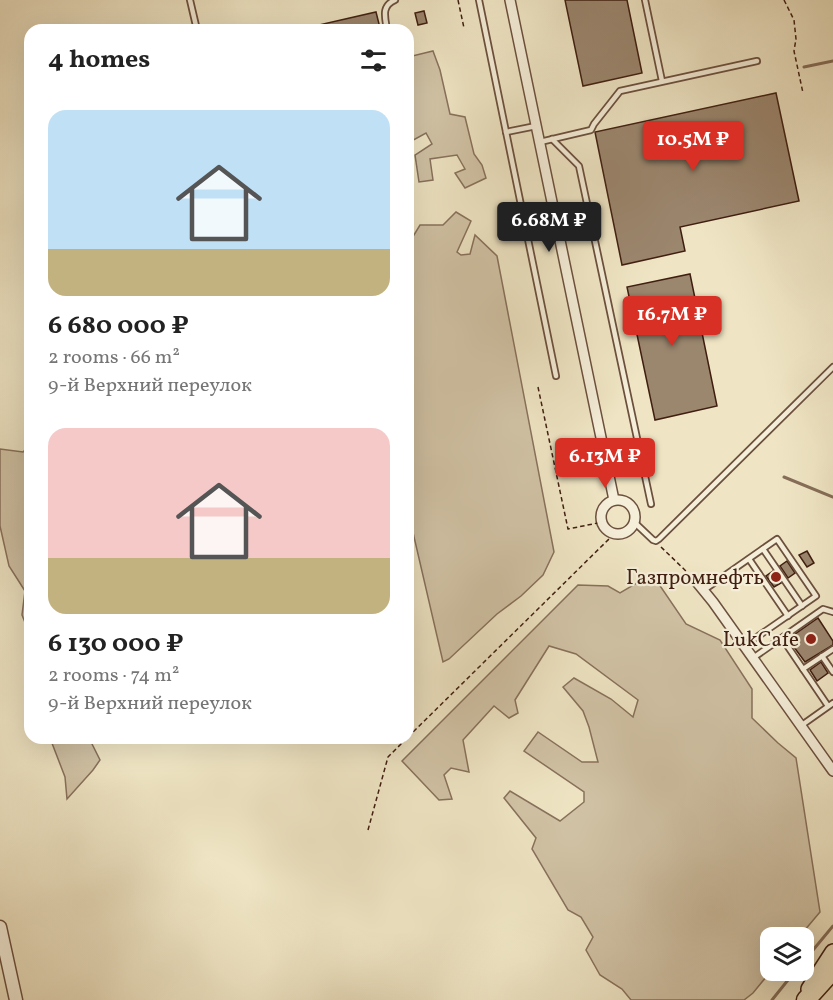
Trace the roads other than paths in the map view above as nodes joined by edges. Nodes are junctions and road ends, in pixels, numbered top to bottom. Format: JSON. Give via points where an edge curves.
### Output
{"nodes":[{"id":1,"x":190,"y":0,"type":"edge"},
{"id":2,"x":395,"y":0,"type":"edge"},
{"id":3,"x":479,"y":0,"type":"edge"},
{"id":4,"x":510,"y":0,"type":"edge"},
{"id":5,"x":645,"y":0,"type":"edge"},
{"id":6,"x":196,"y":24,"type":"edge"},
{"id":7,"x":386,"y":24,"type":"edge"},
{"id":8,"x":757,"y":61,"type":"dead end"},
{"id":9,"x":662,"y":81,"type":"junction"},
{"id":10,"x":536,"y":126,"type":"junction"},
{"id":11,"x":506,"y":132,"type":"junction"},
{"id":12,"x":552,"y":139,"type":"junction"},
{"id":13,"x":540,"y":142,"type":"junction"},
{"id":14,"x":833,"y":367,"type":"edge"},
{"id":15,"x":556,"y":376,"type":"dead end"},
{"id":16,"x":614,"y":500,"type":"junction"},
{"id":17,"x":651,"y":504,"type":"dead end"},
{"id":18,"x":634,"y":522,"type":"junction"},
{"id":19,"x":763,"y":549,"type":"junction"},
{"id":20,"x":749,"y":559,"type":"junction"},
{"id":21,"x":695,"y":580,"type":"road end"},
{"id":22,"x":704,"y":590,"type":"junction"},
{"id":23,"x":802,"y":606,"type":"junction"},
{"id":24,"x":833,"y":612,"type":"edge"},
{"id":25,"x":788,"y":616,"type":"junction"},
{"id":26,"x":782,"y":638,"type":"junction"},
{"id":27,"x":744,"y":646,"type":"junction"},
{"id":28,"x":833,"y":649,"type":"edge"},
{"id":29,"x":822,"y":656,"type":"junction"},
{"id":30,"x":753,"y":658,"type":"junction"},
{"id":31,"x":803,"y":669,"type":"junction"},
{"id":32,"x":833,"y":672,"type":"edge"},
{"id":33,"x":831,"y":704,"type":"edge"},
{"id":34,"x":801,"y":725,"type":"junction"},
{"id":35,"x":830,"y":759,"type":"edge"},
{"id":36,"x":833,"y":771,"type":"edge"},
{"id":37,"x":0,"y":927,"type":"edge"},
{"id":38,"x":833,"y":952,"type":"edge"},
{"id":39,"x":833,"y":970,"type":"edge"},
{"id":40,"x":15,"y":1000,"type":"edge"},
{"id":41,"x":804,"y":1000,"type":"edge"}],
"edges":[{"from":1,"to":6,"type":"lane"},
{"from":2,"to":7,"type":"lane","via":[[385,7]]},
{"from":3,"to":11,"type":"lane"},
{"from":4,"to":10,"type":"street"},
{"from":5,"to":9,"type":"lane"},
{"from":8,"to":9,"type":"lane"},
{"from":9,"to":12,"type":"lane","via":[[621,91],[591,130]]},
{"from":10,"to":11,"type":"lane"},
{"from":10,"to":13,"type":"street"},
{"from":11,"to":15,"type":"lane"},
{"from":12,"to":13,"type":"lane"},
{"from":12,"to":17,"type":"lane","via":[[579,166]]},
{"from":13,"to":16,"type":"street"},
{"from":14,"to":18,"type":"lane","via":[[656,541]]},
{"from":16,"to":18,"type":"street","via":[[633,508]]},
{"from":16,"to":18,"type":"street","via":[[607,503],[600,515],[605,528],[618,534]]},
{"from":19,"to":20,"type":"lane"},
{"from":19,"to":23,"type":"lane"},
{"from":19,"to":23,"type":"lane","via":[[777,540],[816,596]]},
{"from":20,"to":22,"type":"lane"},
{"from":20,"to":25,"type":"lane"},
{"from":21,"to":22,"type":"street"},
{"from":22,"to":27,"type":"street"},
{"from":23,"to":25,"type":"lane"},
{"from":24,"to":26,"type":"lane","via":[[823,609]]},
{"from":25,"to":27,"type":"lane"},
{"from":26,"to":30,"type":"lane"},
{"from":26,"to":31,"type":"lane"},
{"from":27,"to":30,"type":"street"},
{"from":28,"to":29,"type":"lane"},
{"from":29,"to":31,"type":"lane"},
{"from":29,"to":32,"type":"lane"},
{"from":30,"to":34,"type":"street"},
{"from":31,"to":33,"type":"lane"},
{"from":33,"to":34,"type":"lane"},
{"from":34,"to":35,"type":"street"},
{"from":35,"to":36,"type":"street"},
{"from":37,"to":40,"type":"street"},
{"from":38,"to":41,"type":"main road"},
{"from":39,"to":41,"type":"highway"}]}
